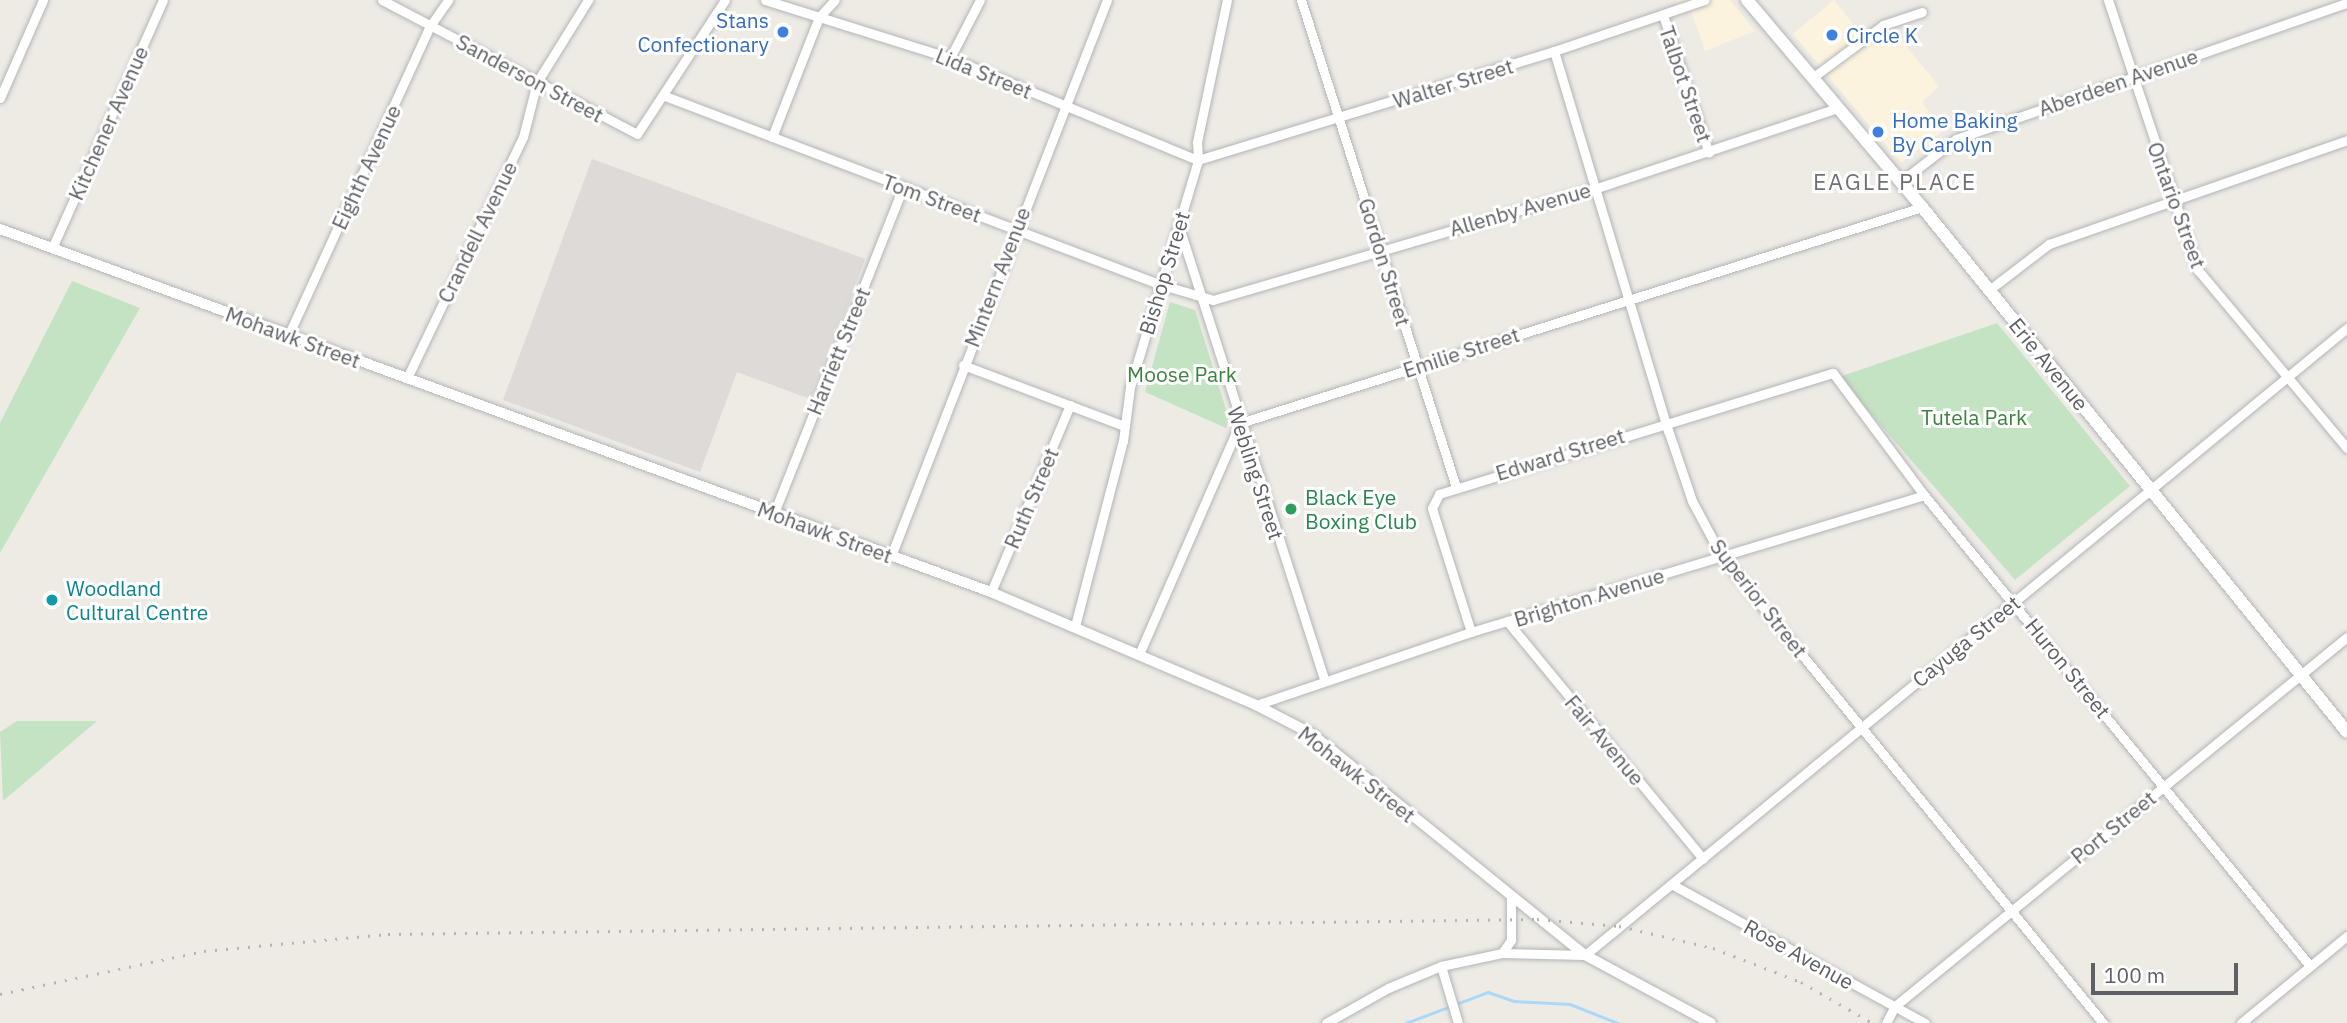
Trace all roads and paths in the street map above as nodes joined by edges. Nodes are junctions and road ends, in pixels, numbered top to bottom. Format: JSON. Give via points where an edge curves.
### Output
{"nodes":[{"id":1,"x":43,"y":0,"type":"edge"},
{"id":2,"x":163,"y":0,"type":"edge"},
{"id":3,"x":382,"y":0,"type":"edge"},
{"id":4,"x":448,"y":0,"type":"edge"},
{"id":5,"x":587,"y":0,"type":"edge"},
{"id":6,"x":725,"y":0,"type":"edge"},
{"id":7,"x":765,"y":0,"type":"edge"},
{"id":8,"x":835,"y":0,"type":"edge"},
{"id":9,"x":980,"y":0,"type":"edge"},
{"id":10,"x":1107,"y":0,"type":"edge"},
{"id":11,"x":1227,"y":0,"type":"edge"},
{"id":12,"x":1301,"y":0,"type":"edge"},
{"id":13,"x":1705,"y":0,"type":"edge"},
{"id":14,"x":1747,"y":0,"type":"edge"},
{"id":15,"x":2108,"y":0,"type":"edge"},
{"id":16,"x":2347,"y":3,"type":"edge"},
{"id":17,"x":1922,"y":12,"type":"dead end"},
{"id":18,"x":1663,"y":15,"type":"junction"},
{"id":19,"x":819,"y":17,"type":"junction"},
{"id":20,"x":430,"y":26,"type":"junction"},
{"id":21,"x":1554,"y":51,"type":"junction"},
{"id":22,"x":950,"y":58,"type":"junction"},
{"id":23,"x":2133,"y":77,"type":"junction"},
{"id":24,"x":1812,"y":78,"type":"junction"},
{"id":25,"x":537,"y":82,"type":"junction"},
{"id":26,"x":665,"y":96,"type":"junction"},
{"id":27,"x":0,"y":98,"type":"edge"},
{"id":28,"x":1063,"y":107,"type":"junction"},
{"id":29,"x":1837,"y":108,"type":"junction"},
{"id":30,"x":1339,"y":119,"type":"junction"},
{"id":31,"x":772,"y":137,"type":"junction"},
{"id":32,"x":2347,"y":139,"type":"edge"},
{"id":33,"x":1709,"y":153,"type":"junction"},
{"id":34,"x":1198,"y":160,"type":"junction"},
{"id":35,"x":1900,"y":182,"type":"junction"},
{"id":36,"x":904,"y":188,"type":"junction"},
{"id":37,"x":1597,"y":188,"type":"junction"},
{"id":38,"x":2175,"y":202,"type":"junction"},
{"id":39,"x":1922,"y":207,"type":"junction"},
{"id":40,"x":1178,"y":225,"type":"junction"},
{"id":41,"x":1015,"y":228,"type":"junction"},
{"id":42,"x":0,"y":229,"type":"edge"},
{"id":43,"x":53,"y":246,"type":"junction"},
{"id":44,"x":1382,"y":248,"type":"junction"},
{"id":45,"x":1159,"y":284,"type":"junction"},
{"id":46,"x":1990,"y":290,"type":"junction"},
{"id":47,"x":1200,"y":297,"type":"junction"},
{"id":48,"x":1631,"y":297,"type":"junction"},
{"id":49,"x":2347,"y":328,"type":"edge"},
{"id":50,"x":288,"y":336,"type":"junction"},
{"id":51,"x":963,"y":365,"type":"junction"},
{"id":52,"x":1417,"y":366,"type":"junction"},
{"id":53,"x":2288,"y":376,"type":"junction"},
{"id":54,"x":407,"y":379,"type":"junction"},
{"id":55,"x":1070,"y":405,"type":"junction"},
{"id":56,"x":1665,"y":421,"type":"junction"},
{"id":57,"x":1240,"y":423,"type":"junction"},
{"id":58,"x":1122,"y":425,"type":"junction"},
{"id":59,"x":2347,"y":448,"type":"edge"},
{"id":60,"x":1455,"y":487,"type":"junction"},
{"id":61,"x":2150,"y":490,"type":"junction"},
{"id":62,"x":1924,"y":495,"type":"junction"},
{"id":63,"x":774,"y":513,"type":"junction"},
{"id":64,"x":891,"y":556,"type":"junction"},
{"id":65,"x":1722,"y":556,"type":"junction"},
{"id":66,"x":991,"y":592,"type":"junction"},
{"id":67,"x":2015,"y":601,"type":"junction"},
{"id":68,"x":1507,"y":621,"type":"junction"},
{"id":69,"x":1075,"y":626,"type":"junction"},
{"id":70,"x":1471,"y":632,"type":"junction"},
{"id":71,"x":2347,"y":637,"type":"edge"},
{"id":72,"x":1140,"y":653,"type":"junction"},
{"id":73,"x":2301,"y":675,"type":"junction"},
{"id":74,"x":1324,"y":680,"type":"junction"},
{"id":75,"x":1256,"y":705,"type":"junction"},
{"id":76,"x":1861,"y":726,"type":"junction"},
{"id":77,"x":2347,"y":732,"type":"edge"},
{"id":78,"x":2164,"y":787,"type":"junction"},
{"id":79,"x":1703,"y":859,"type":"junction"},
{"id":80,"x":1673,"y":885,"type":"junction"},
{"id":81,"x":1511,"y":898,"type":"junction"},
{"id":82,"x":2011,"y":910,"type":"junction"},
{"id":83,"x":2347,"y":936,"type":"edge"},
{"id":84,"x":1502,"y":953,"type":"junction"},
{"id":85,"x":1585,"y":955,"type":"junction"},
{"id":86,"x":1441,"y":966,"type":"junction"},
{"id":87,"x":2310,"y":966,"type":"junction"},
{"id":88,"x":1895,"y":1006,"type":"junction"},
{"id":89,"x":1457,"y":1020,"type":"edge"},
{"id":90,"x":1326,"y":1023,"type":"edge"},
{"id":91,"x":1711,"y":1023,"type":"edge"},
{"id":92,"x":1886,"y":1023,"type":"edge"},
{"id":93,"x":1925,"y":1023,"type":"edge"},
{"id":94,"x":2103,"y":1023,"type":"edge"},
{"id":95,"x":2241,"y":1023,"type":"edge"}],
"edges":[{"from":1,"to":27,"type":"street"},
{"from":2,"to":43,"type":"street","name":"Kitchener Avenue"},
{"from":3,"to":20,"type":"street","name":"Sanderson Street"},
{"from":4,"to":20,"type":"street","name":"Eighth Avenue"},
{"from":5,"to":25,"type":"street","name":"Crandell Avenue"},
{"from":6,"to":26,"type":"street"},
{"from":7,"to":19,"type":"street","name":"Lida Street"},
{"from":8,"to":19,"type":"street"},
{"from":9,"to":22,"type":"street"},
{"from":10,"to":28,"type":"street","name":"Mintern Avenue"},
{"from":11,"to":34,"type":"street","name":"Bishop Street","via":[[1197,142]]},
{"from":12,"to":30,"type":"street","name":"Gordon Street"},
{"from":13,"to":18,"type":"street","name":"Walter Street"},
{"from":14,"to":24,"type":"main road","name":"Erie Avenue"},
{"from":15,"to":23,"type":"street","name":"Ontario Street"},
{"from":16,"to":23,"type":"street","name":"Aberdeen Avenue"},
{"from":17,"to":24,"type":"street","via":[[1883,25]]},
{"from":18,"to":21,"type":"street","name":"Walter Street"},
{"from":18,"to":33,"type":"street","name":"Talbot Street"},
{"from":19,"to":22,"type":"street","name":"Lida Street"},
{"from":19,"to":31,"type":"street"},
{"from":20,"to":25,"type":"street","name":"Sanderson Street"},
{"from":20,"to":50,"type":"street","name":"Eighth Avenue"},
{"from":21,"to":30,"type":"street","name":"Walter Street"},
{"from":21,"to":37,"type":"street","name":"Superior Street"},
{"from":22,"to":28,"type":"street","name":"Lida Street"},
{"from":23,"to":35,"type":"street","name":"Aberdeen Avenue","via":[[1956,139]]},
{"from":23,"to":38,"type":"street","name":"Ontario Street"},
{"from":24,"to":29,"type":"main road","name":"Erie Avenue"},
{"from":25,"to":26,"type":"street","name":"Sanderson Street","via":[[637,134]]},
{"from":25,"to":54,"type":"street","name":"Crandell Avenue","via":[[523,137]]},
{"from":26,"to":31,"type":"street","name":"Tom Street"},
{"from":28,"to":34,"type":"street","name":"Lida Street"},
{"from":28,"to":41,"type":"street","name":"Mintern Avenue"},
{"from":29,"to":33,"type":"street","name":"Allenby Avenue"},
{"from":29,"to":35,"type":"main road","name":"Erie Avenue"},
{"from":30,"to":34,"type":"street","name":"Walter Street"},
{"from":30,"to":44,"type":"street","name":"Gordon Street"},
{"from":31,"to":36,"type":"street","name":"Tom Street"},
{"from":32,"to":38,"type":"street"},
{"from":33,"to":37,"type":"street","name":"Allenby Avenue"},
{"from":34,"to":40,"type":"street","name":"Bishop Street"},
{"from":35,"to":39,"type":"main road","name":"Erie Avenue"},
{"from":36,"to":41,"type":"street","name":"Tom Street"},
{"from":36,"to":63,"type":"street","name":"Harriett Street"},
{"from":37,"to":44,"type":"street","name":"Allenby Avenue"},
{"from":37,"to":48,"type":"street","name":"Superior Street"},
{"from":38,"to":46,"type":"street","via":[[2049,244]]},
{"from":38,"to":53,"type":"street","name":"Ontario Street","via":[[2198,270]]},
{"from":39,"to":46,"type":"main road","name":"Erie Avenue"},
{"from":39,"to":48,"type":"street","name":"Emilie Street"},
{"from":40,"to":45,"type":"street","name":"Bishop Street"},
{"from":40,"to":47,"type":"street","name":"Webling Street"},
{"from":41,"to":45,"type":"street","name":"Tom Street"},
{"from":41,"to":51,"type":"street","name":"Mintern Avenue"},
{"from":42,"to":43,"type":"street","name":"Mohawk Street"},
{"from":43,"to":50,"type":"street","name":"Mohawk Street"},
{"from":44,"to":47,"type":"street","name":"Allenby Avenue","via":[[1213,300]]},
{"from":44,"to":52,"type":"street","name":"Gordon Street"},
{"from":45,"to":47,"type":"street","name":"Tom Street"},
{"from":45,"to":58,"type":"street","name":"Bishop Street"},
{"from":46,"to":61,"type":"main road","name":"Erie Avenue"},
{"from":47,"to":57,"type":"street","name":"Webling Street"},
{"from":48,"to":52,"type":"street","name":"Emilie Street"},
{"from":48,"to":56,"type":"street","name":"Superior Street"},
{"from":49,"to":53,"type":"street","name":"Cayuga Street"},
{"from":50,"to":54,"type":"street","name":"Mohawk Street"},
{"from":51,"to":55,"type":"street"},
{"from":51,"to":64,"type":"street","name":"Mintern Avenue"},
{"from":52,"to":57,"type":"street","name":"Emilie Street"},
{"from":52,"to":60,"type":"street","name":"Gordon Street"},
{"from":53,"to":59,"type":"street","name":"Ontario Street"},
{"from":53,"to":61,"type":"street","name":"Cayuga Street"},
{"from":54,"to":63,"type":"street","name":"Mohawk Street"},
{"from":55,"to":58,"type":"street"},
{"from":55,"to":66,"type":"street","name":"Ruth Street"},
{"from":56,"to":60,"type":"street","name":"Edward Street"},
{"from":56,"to":62,"type":"street","name":"Huron Street","via":[[1833,373]]},
{"from":56,"to":65,"type":"street","name":"Superior Street","via":[[1692,501]]},
{"from":57,"to":72,"type":"street"},
{"from":57,"to":74,"type":"street","name":"Webling Street"},
{"from":58,"to":69,"type":"street","name":"Bishop Street","via":[[1123,441]]},
{"from":60,"to":70,"type":"street","via":[[1435,497],[1432,508]]},
{"from":61,"to":67,"type":"street","name":"Cayuga Street"},
{"from":61,"to":73,"type":"main road","name":"Erie Avenue"},
{"from":62,"to":65,"type":"street","name":"Brighton Avenue"},
{"from":62,"to":67,"type":"street","name":"Huron Street"},
{"from":63,"to":64,"type":"street","name":"Mohawk Street"},
{"from":64,"to":66,"type":"street","name":"Mohawk Street"},
{"from":65,"to":68,"type":"street","name":"Brighton Avenue"},
{"from":65,"to":76,"type":"street","name":"Superior Street"},
{"from":66,"to":69,"type":"street","name":"Mohawk Street"},
{"from":67,"to":76,"type":"street","name":"Cayuga Street"},
{"from":67,"to":78,"type":"street","name":"Huron Street"},
{"from":68,"to":70,"type":"street","name":"Brighton Avenue"},
{"from":68,"to":79,"type":"street","name":"Fair Avenue"},
{"from":69,"to":72,"type":"street","name":"Mohawk Street"},
{"from":70,"to":74,"type":"street","name":"Brighton Avenue"},
{"from":71,"to":73,"type":"street","name":"Port Street"},
{"from":72,"to":75,"type":"street","name":"Mohawk Street"},
{"from":73,"to":77,"type":"main road","name":"Erie Avenue"},
{"from":73,"to":78,"type":"street","name":"Port Street"},
{"from":74,"to":75,"type":"street","name":"Brighton Avenue"},
{"from":75,"to":81,"type":"street","name":"Mohawk Street","via":[[1312,734]]},
{"from":76,"to":79,"type":"street","name":"Cayuga Street"},
{"from":76,"to":82,"type":"street","name":"Superior Street"},
{"from":78,"to":82,"type":"street","name":"Port Street"},
{"from":78,"to":87,"type":"street","name":"Huron Street"},
{"from":79,"to":80,"type":"street","name":"Cayuga Street"},
{"from":80,"to":85,"type":"street","name":"Cayuga Street"},
{"from":80,"to":88,"type":"street","name":"Rose Avenue"},
{"from":81,"to":84,"type":"street","via":[[1511,940]]},
{"from":81,"to":85,"type":"street","name":"Mohawk Street"},
{"from":82,"to":88,"type":"street","name":"Port Street"},
{"from":82,"to":94,"type":"street","name":"Superior Street"},
{"from":83,"to":87,"type":"street"},
{"from":84,"to":85,"type":"street"},
{"from":84,"to":86,"type":"street"},
{"from":85,"to":91,"type":"street","name":"Mohawk Street"},
{"from":86,"to":89,"type":"street"},
{"from":86,"to":90,"type":"street","via":[[1388,988]]},
{"from":87,"to":95,"type":"street"},
{"from":88,"to":92,"type":"street","name":"Port Street"},
{"from":88,"to":93,"type":"street","name":"Rose Avenue"}]}
